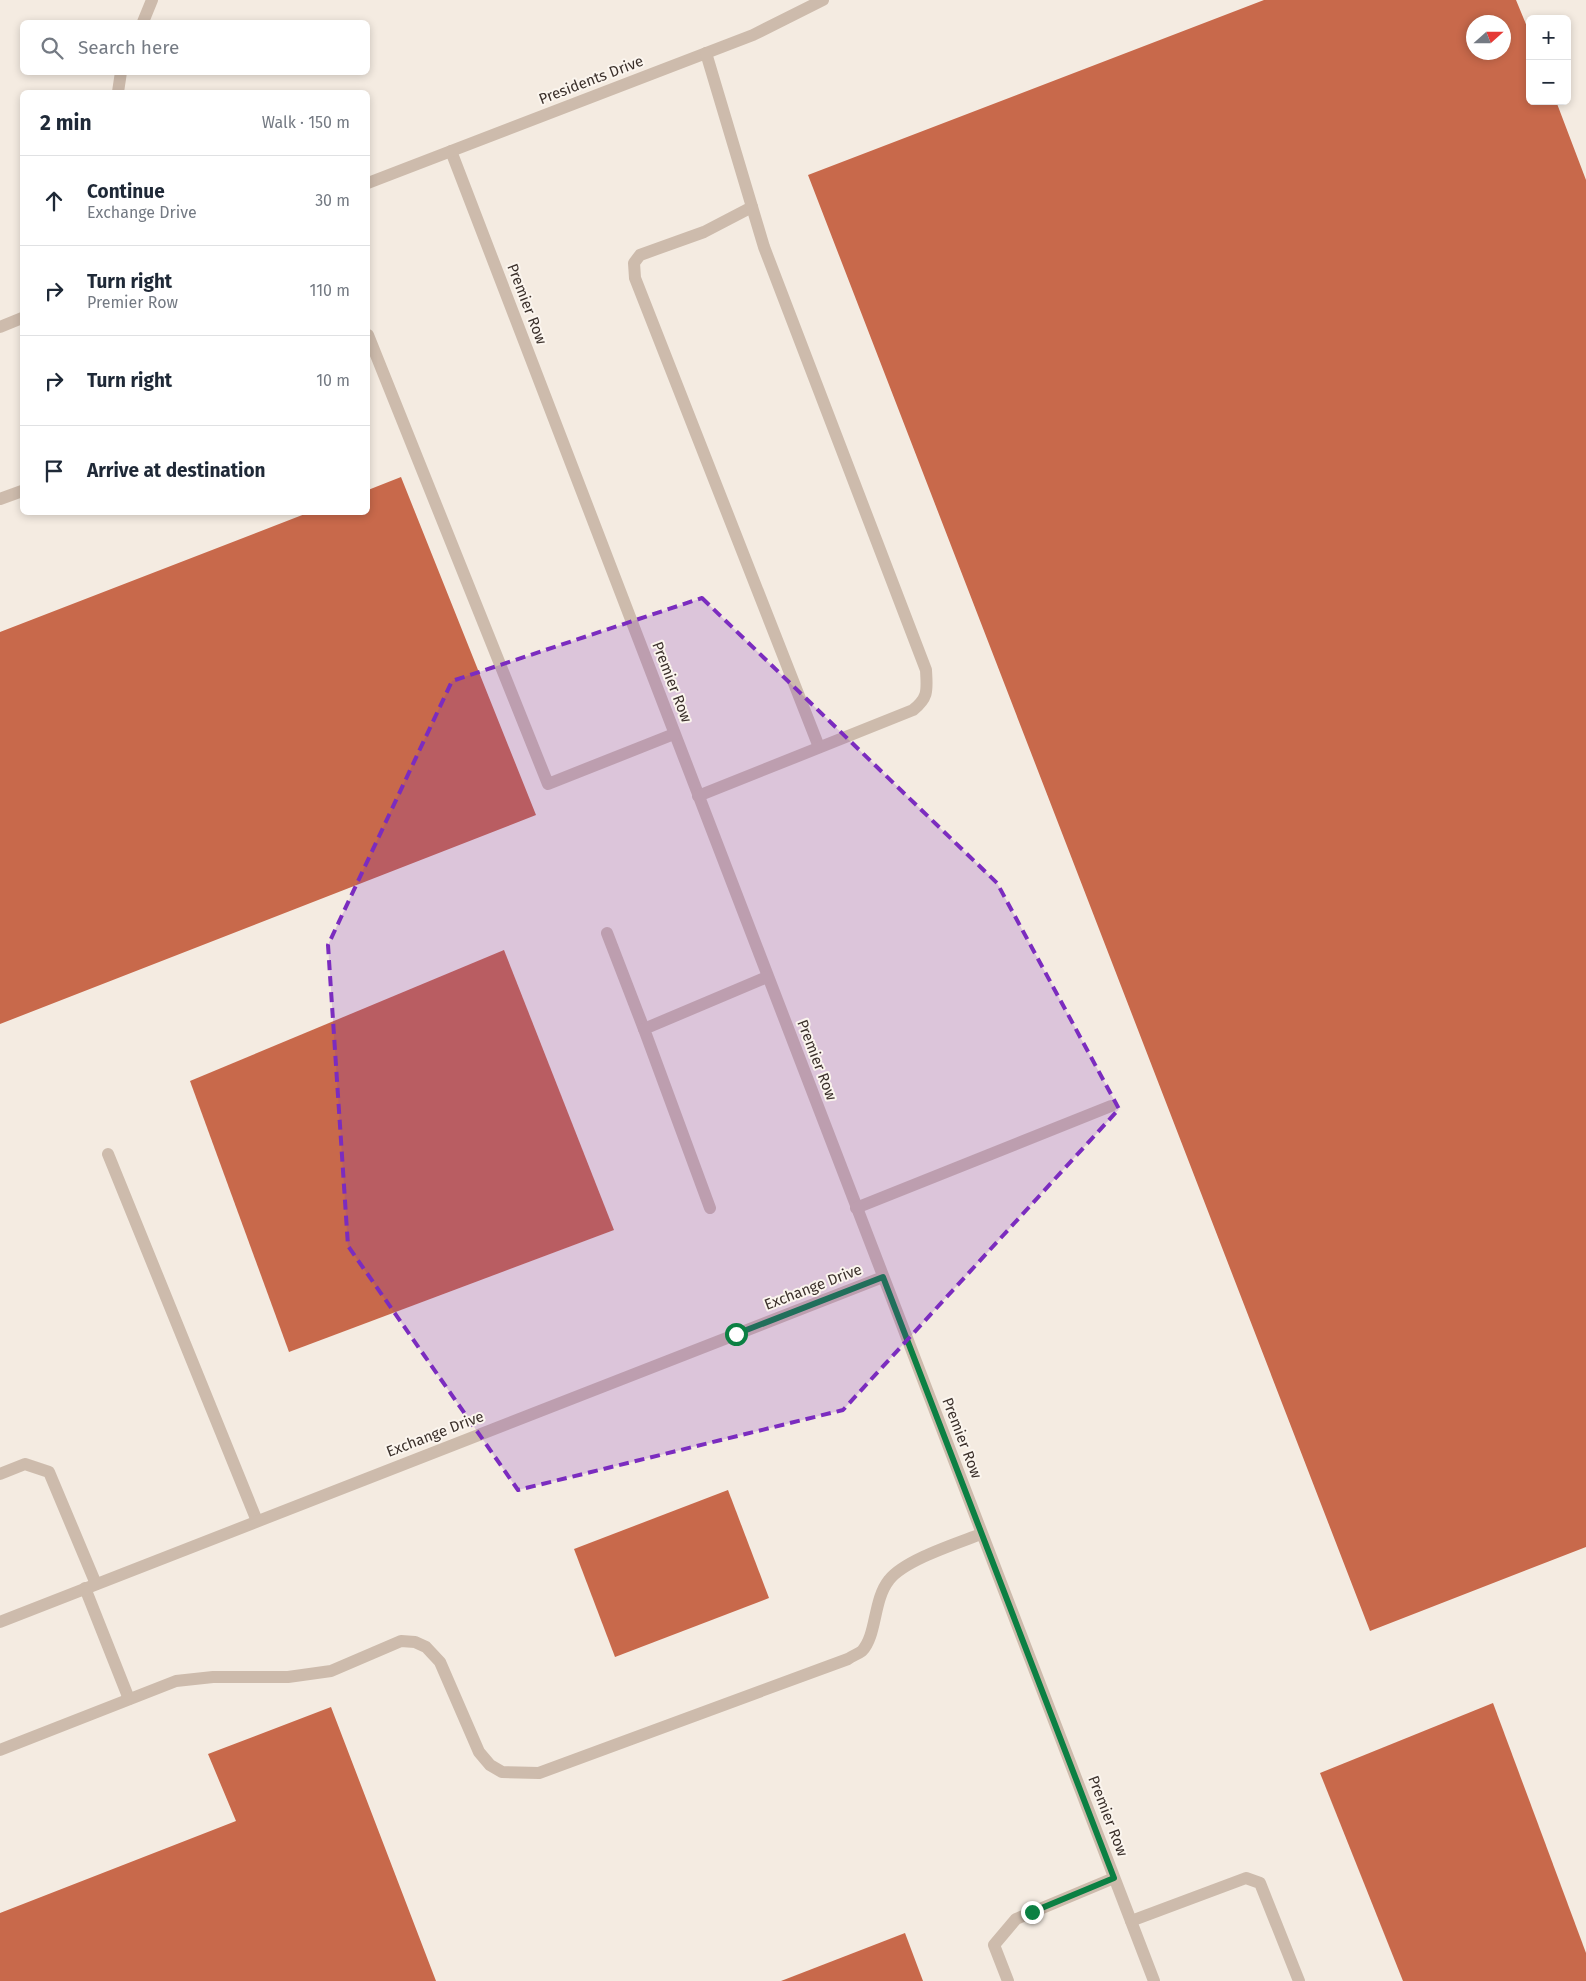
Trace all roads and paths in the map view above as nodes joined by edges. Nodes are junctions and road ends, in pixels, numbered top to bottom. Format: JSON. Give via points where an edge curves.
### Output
{"nodes":[{"id":1,"x":152,"y":0,"type":"edge"},
{"id":2,"x":823,"y":0,"type":"edge"},
{"id":3,"x":144,"y":20,"type":"edge"},
{"id":4,"x":706,"y":53,"type":"junction"},
{"id":5,"x":121,"y":75,"type":"edge"},
{"id":6,"x":118,"y":90,"type":"edge"},
{"id":7,"x":451,"y":151,"type":"junction"},
{"id":8,"x":370,"y":182,"type":"edge"},
{"id":9,"x":752,"y":207,"type":"junction"},
{"id":10,"x":20,"y":319,"type":"edge"},
{"id":11,"x":0,"y":327,"type":"edge"},
{"id":12,"x":370,"y":340,"type":"edge"},
{"id":13,"x":20,"y":491,"type":"edge"},
{"id":14,"x":0,"y":499,"type":"edge"},
{"id":15,"x":674,"y":734,"type":"junction"},
{"id":16,"x":820,"y":747,"type":"junction"},
{"id":17,"x":698,"y":796,"type":"junction"},
{"id":18,"x":607,"y":932,"type":"dead end"},
{"id":19,"x":768,"y":976,"type":"junction"},
{"id":20,"x":644,"y":1030,"type":"junction"},
{"id":21,"x":1111,"y":1106,"type":"dead end"},
{"id":22,"x":108,"y":1154,"type":"dead end"},
{"id":23,"x":710,"y":1208,"type":"dead end"},
{"id":24,"x":856,"y":1208,"type":"junction"},
{"id":25,"x":883,"y":1277,"type":"junction"},
{"id":26,"x":0,"y":1474,"type":"edge"},
{"id":27,"x":257,"y":1521,"type":"junction"},
{"id":28,"x":981,"y":1534,"type":"junction"},
{"id":29,"x":90,"y":1586,"type":"junction"},
{"id":30,"x":0,"y":1622,"type":"edge"},
{"id":31,"x":129,"y":1699,"type":"junction"},
{"id":32,"x":0,"y":1750,"type":"edge"},
{"id":33,"x":1114,"y":1878,"type":"junction"},
{"id":34,"x":1130,"y":1920,"type":"junction"},
{"id":35,"x":1008,"y":1981,"type":"edge"},
{"id":36,"x":1154,"y":1981,"type":"edge"},
{"id":37,"x":1299,"y":1981,"type":"edge"}],
"edges":[{"from":1,"to":3,"type":"street"},
{"from":2,"to":4,"type":"street","name":"Presidents Drive","via":[[752,35]]},
{"from":4,"to":7,"type":"street","name":"Presidents Drive"},
{"from":4,"to":9,"type":"street"},
{"from":5,"to":6,"type":"street"},
{"from":7,"to":8,"type":"street","name":"Presidents Drive"},
{"from":7,"to":15,"type":"street","name":"Premier Row"},
{"from":9,"to":16,"type":"street","via":[[764,248],[926,670],[925,701],[913,710]]},
{"from":9,"to":16,"type":"street","via":[[704,232],[640,255],[634,263],[635,278]]},
{"from":10,"to":11,"type":"street"},
{"from":12,"to":15,"type":"street","via":[[548,784]]},
{"from":13,"to":14,"type":"street"},
{"from":15,"to":17,"type":"street","name":"Premier Row"},
{"from":16,"to":17,"type":"street"},
{"from":17,"to":19,"type":"street","name":"Premier Row"},
{"from":18,"to":20,"type":"street"},
{"from":19,"to":20,"type":"street"},
{"from":19,"to":24,"type":"street","name":"Premier Row"},
{"from":20,"to":23,"type":"street"},
{"from":21,"to":24,"type":"street"},
{"from":22,"to":27,"type":"street"},
{"from":24,"to":25,"type":"street","name":"Premier Row"},
{"from":25,"to":27,"type":"street","name":"Exchange Drive"},
{"from":25,"to":28,"type":"street","name":"Premier Row"},
{"from":26,"to":29,"type":"street","via":[[25,1464],[49,1472]]},
{"from":27,"to":29,"type":"street","name":"Exchange Drive"},
{"from":28,"to":31,"type":"street","via":[[944,1548],[890,1578],[879,1595],[868,1640],[862,1651],[848,1659],[539,1773],[502,1772],[490,1765],[479,1752],[440,1662],[426,1647],[415,1642],[401,1641],[330,1671],[288,1677],[213,1677],[176,1682]]},
{"from":28,"to":33,"type":"street","name":"Premier Row"},
{"from":29,"to":30,"type":"street","name":"Exchange Drive"},
{"from":29,"to":31,"type":"street"},
{"from":31,"to":32,"type":"street"},
{"from":33,"to":34,"type":"street","name":"Premier Row"},
{"from":33,"to":35,"type":"street","via":[[1016,1919],[994,1945]]},
{"from":34,"to":36,"type":"street","name":"Premier Row"},
{"from":34,"to":37,"type":"street","via":[[1246,1878],[1260,1883]]}]}
